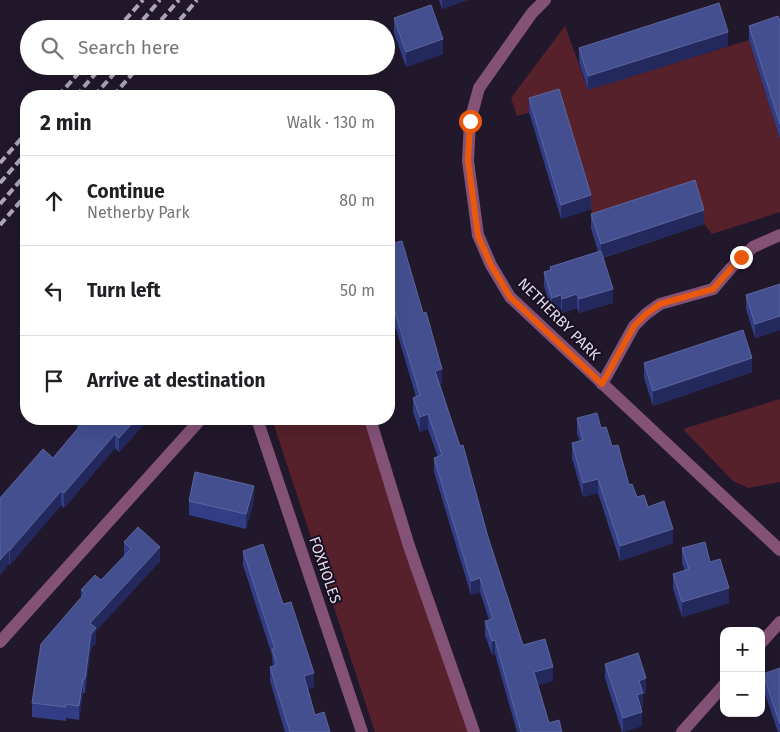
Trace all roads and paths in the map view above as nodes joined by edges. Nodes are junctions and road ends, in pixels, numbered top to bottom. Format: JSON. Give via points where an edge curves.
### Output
{"nodes":[{"id":1,"x":544,"y":0,"type":"edge"},
{"id":2,"x":780,"y":235,"type":"edge"},
{"id":3,"x":602,"y":384,"type":"junction"},
{"id":4,"x":196,"y":425,"type":"edge"},
{"id":5,"x":259,"y":425,"type":"edge"},
{"id":6,"x":372,"y":425,"type":"edge"},
{"id":7,"x":780,"y":550,"type":"edge"},
{"id":8,"x":780,"y":622,"type":"edge"},
{"id":9,"x":765,"y":639,"type":"edge"},
{"id":10,"x":0,"y":642,"type":"edge"},
{"id":11,"x":720,"y":689,"type":"edge"},
{"id":12,"x":362,"y":732,"type":"edge"},
{"id":13,"x":474,"y":732,"type":"edge"},
{"id":14,"x":682,"y":732,"type":"edge"}],
"edges":[{"from":1,"to":3,"type":"street","name":"NETHERBY PARK","via":[[479,88],[470,121],[468,161],[478,236],[510,297]]},
{"from":2,"to":3,"type":"street","via":[[753,247],[713,289],[660,304],[646,314],[634,326]]},
{"from":3,"to":7,"type":"street","name":"NETHERBY PARK"},
{"from":4,"to":10,"type":"street"},
{"from":5,"to":12,"type":"street","name":"FOXHOLES"},
{"from":6,"to":13,"type":"street","via":[[409,546]]},
{"from":8,"to":9,"type":"street"},
{"from":11,"to":14,"type":"street"}]}
